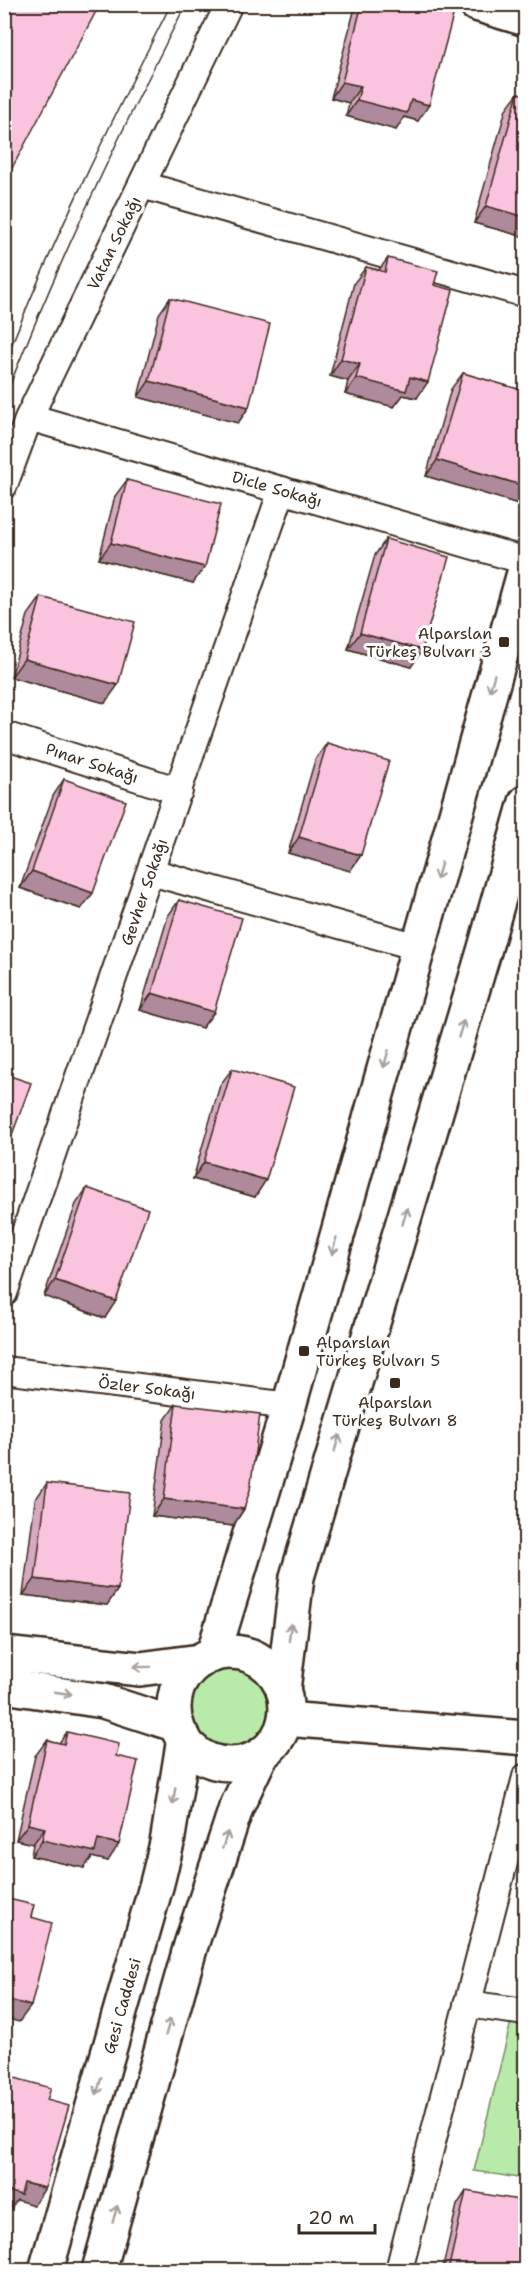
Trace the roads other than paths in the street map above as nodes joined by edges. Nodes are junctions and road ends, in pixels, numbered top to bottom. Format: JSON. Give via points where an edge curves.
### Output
{"nodes":[{"id":1,"x":229,"y":4,"type":"edge"},
{"id":2,"x":476,"y":4,"type":"edge"},
{"id":3,"x":525,"y":19,"type":"edge"},
{"id":4,"x":142,"y":185,"type":"junction"},
{"id":5,"x":525,"y":294,"type":"edge"},
{"id":6,"x":29,"y":417,"type":"junction"},
{"id":7,"x":4,"y":484,"type":"edge"},
{"id":8,"x":282,"y":490,"type":"junction"},
{"id":9,"x":525,"y":561,"type":"edge"},
{"id":10,"x":525,"y":566,"type":"edge"},
{"id":11,"x":4,"y":735,"type":"edge"},
{"id":12,"x":179,"y":791,"type":"junction"},
{"id":13,"x":525,"y":802,"type":"edge"},
{"id":14,"x":151,"y":872,"type":"junction"},
{"id":15,"x":418,"y":947,"type":"junction"},
{"id":16,"x":4,"y":1293,"type":"edge"},
{"id":17,"x":4,"y":1370,"type":"edge"},
{"id":18,"x":289,"y":1406,"type":"junction"},
{"id":19,"x":4,"y":1654,"type":"edge"},
{"id":20,"x":206,"y":1658,"type":"junction"},
{"id":21,"x":4,"y":1686,"type":"edge"},
{"id":22,"x":284,"y":1705,"type":"junction"},
{"id":23,"x":181,"y":1732,"type":"junction"},
{"id":24,"x":525,"y":1738,"type":"edge"},
{"id":25,"x":261,"y":1755,"type":"junction"},
{"id":26,"x":525,"y":1777,"type":"edge"},
{"id":27,"x":467,"y":2004,"type":"junction"},
{"id":28,"x":525,"y":2012,"type":"edge"},
{"id":29,"x":46,"y":2271,"type":"edge"},
{"id":30,"x":99,"y":2271,"type":"edge"},
{"id":31,"x":399,"y":2271,"type":"edge"}],
"edges":[{"from":1,"to":4,"type":"street","name":"Vatan Sokağı"},
{"from":2,"to":3,"type":"main road"},
{"from":4,"to":5,"type":"street"},
{"from":4,"to":6,"type":"street","name":"Vatan Sokağı"},
{"from":6,"to":7,"type":"street","name":"Vatan Sokağı"},
{"from":6,"to":8,"type":"street","name":"Dicle Sokağı"},
{"from":8,"to":9,"type":"street","name":"Dicle Sokağı"},
{"from":8,"to":12,"type":"street","name":"Gevher Sokağı"},
{"from":10,"to":15,"type":"main road","one_way":true},
{"from":11,"to":12,"type":"street","name":"Pınar Sokağı"},
{"from":12,"to":14,"type":"street","name":"Gevher Sokağı"},
{"from":22,"to":13,"type":"main road","one_way":true,"via":[[297,1576]]},
{"from":14,"to":15,"type":"street"},
{"from":14,"to":16,"type":"street","name":"Gevher Sokağı"},
{"from":15,"to":18,"type":"main road","one_way":true},
{"from":17,"to":18,"type":"street","name":"Özler Sokağı"},
{"from":18,"to":20,"type":"main road"},
{"from":20,"to":19,"type":"main road","one_way":true,"via":[[140,1669]]},
{"from":20,"to":22,"type":"main road","via":[[242,1653],[255,1658],[277,1677]]},
{"from":20,"to":23,"type":"main road","via":[[180,1683],[176,1696]]},
{"from":21,"to":23,"type":"main road","one_way":true,"via":[[95,1699]]},
{"from":22,"to":24,"type":"main road"},
{"from":22,"to":25,"type":"main road","via":[[276,1739]]},
{"from":23,"to":25,"type":"main road","via":[[205,1758],[240,1762]]},
{"from":23,"to":29,"type":"main road","name":"Gesi Caddesi","one_way":true,"via":[[167,1843],[157,1883]]},
{"from":30,"to":25,"type":"main road","one_way":true,"via":[[191,1945],[236,1808]]},
{"from":26,"to":27,"type":"street"},
{"from":27,"to":28,"type":"street"},
{"from":27,"to":31,"type":"street"}]}
